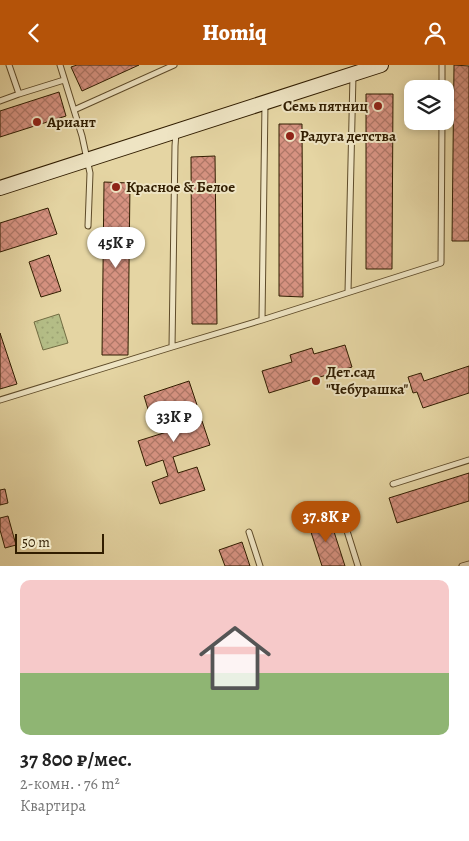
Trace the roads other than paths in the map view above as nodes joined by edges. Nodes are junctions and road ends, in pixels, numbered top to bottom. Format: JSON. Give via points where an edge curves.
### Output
{"nodes":[{"id":1,"x":10,"y":65,"type":"edge"},
{"id":2,"x":60,"y":65,"type":"edge"},
{"id":3,"x":174,"y":65,"type":"edge"},
{"id":4,"x":381,"y":65,"type":"edge"},
{"id":5,"x":442,"y":65,"type":"edge"},
{"id":6,"x":353,"y":75,"type":"junction"},
{"id":7,"x":64,"y":80,"type":"junction"},
{"id":8,"x":442,"y":80,"type":"edge"},
{"id":9,"x":19,"y":94,"type":"junction"},
{"id":10,"x":0,"y":101,"type":"edge"},
{"id":11,"x":265,"y":103,"type":"junction"},
{"id":12,"x":74,"y":110,"type":"junction"},
{"id":13,"x":177,"y":130,"type":"junction"},
{"id":14,"x":442,"y":130,"type":"edge"},
{"id":15,"x":87,"y":160,"type":"junction"},
{"id":16,"x":0,"y":188,"type":"edge"},
{"id":17,"x":88,"y":226,"type":"dead end"},
{"id":18,"x":348,"y":292,"type":"junction"},
{"id":19,"x":262,"y":320,"type":"junction"},
{"id":20,"x":172,"y":347,"type":"junction"},
{"id":21,"x":0,"y":400,"type":"edge"},
{"id":22,"x":469,"y":460,"type":"edge"},
{"id":23,"x":393,"y":484,"type":"dead end"},
{"id":24,"x":341,"y":512,"type":"dead end"},
{"id":25,"x":249,"y":532,"type":"dead end"},
{"id":26,"x":469,"y":564,"type":"edge"},
{"id":27,"x":260,"y":566,"type":"edge"},
{"id":28,"x":358,"y":566,"type":"edge"},
{"id":29,"x":462,"y":566,"type":"edge"}],
"edges":[{"from":1,"to":9,"type":"lane"},
{"from":2,"to":7,"type":"lane"},
{"from":3,"to":12,"type":"lane"},
{"from":4,"to":6,"type":"street"},
{"from":5,"to":8,"type":"lane"},
{"from":6,"to":11,"type":"street"},
{"from":6,"to":18,"type":"lane"},
{"from":7,"to":9,"type":"lane"},
{"from":7,"to":12,"type":"lane"},
{"from":9,"to":10,"type":"lane"},
{"from":11,"to":13,"type":"street"},
{"from":11,"to":19,"type":"lane"},
{"from":12,"to":15,"type":"lane"},
{"from":13,"to":15,"type":"street"},
{"from":13,"to":20,"type":"lane"},
{"from":14,"to":18,"type":"lane","via":[[441,263]]},
{"from":15,"to":16,"type":"street"},
{"from":15,"to":17,"type":"lane","via":[[90,173]]},
{"from":18,"to":19,"type":"lane"},
{"from":19,"to":20,"type":"lane"},
{"from":20,"to":21,"type":"lane"},
{"from":22,"to":23,"type":"lane"},
{"from":24,"to":28,"type":"lane"},
{"from":25,"to":27,"type":"lane"},
{"from":26,"to":29,"type":"lane"}]}
